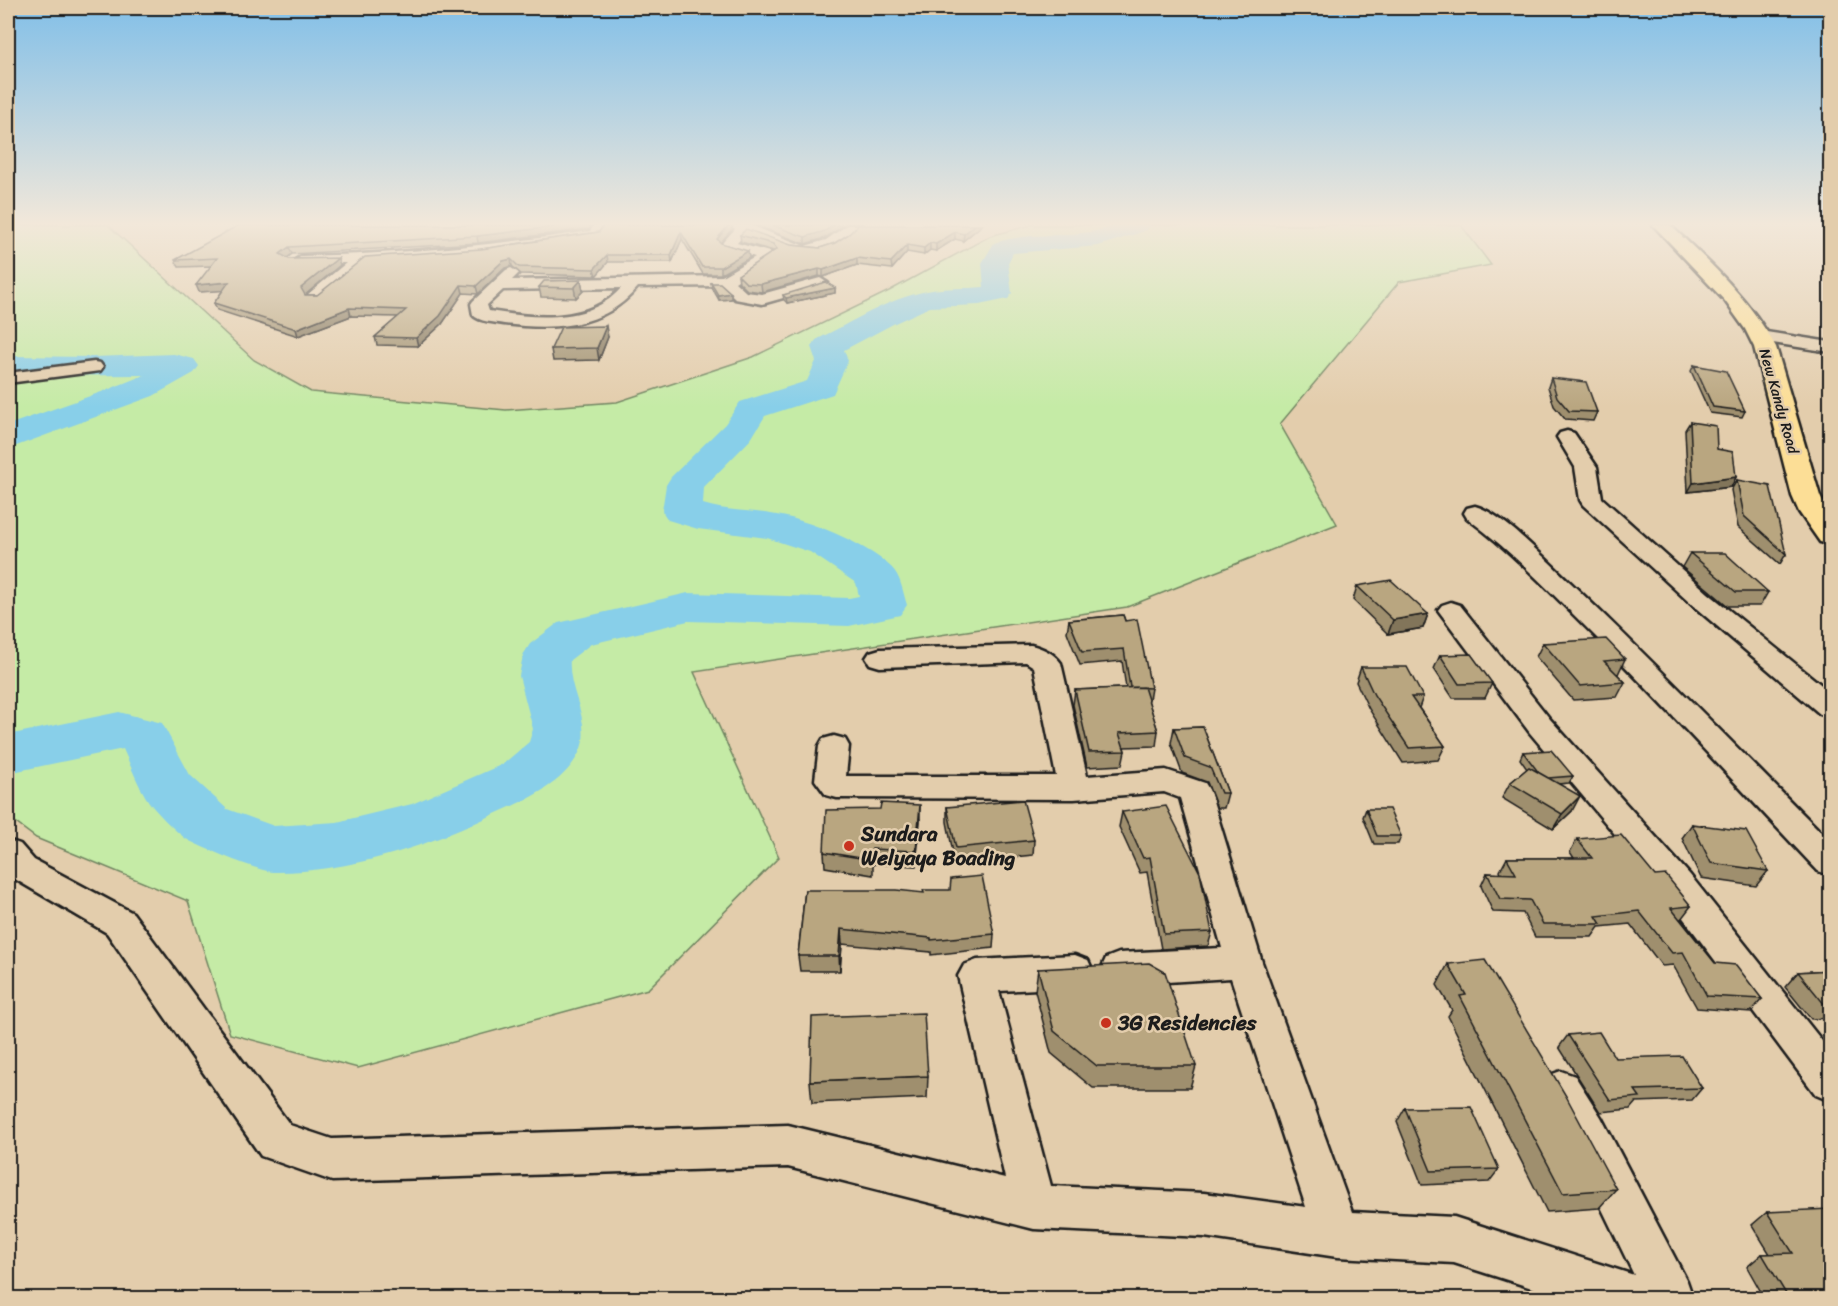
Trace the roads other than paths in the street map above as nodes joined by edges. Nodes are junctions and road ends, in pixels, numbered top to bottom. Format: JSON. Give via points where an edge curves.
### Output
{"nodes":[{"id":1,"x":326,"y":286,"type":"edge"},
{"id":2,"x":499,"y":286,"type":"edge"},
{"id":3,"x":632,"y":286,"type":"edge"},
{"id":4,"x":730,"y":286,"type":"edge"},
{"id":5,"x":807,"y":286,"type":"edge"},
{"id":6,"x":1720,"y":286,"type":"edge"},
{"id":7,"x":314,"y":297,"type":"edge"},
{"id":8,"x":1760,"y":336,"type":"junction"},
{"id":9,"x":1830,"y":347,"type":"edge"},
{"id":10,"x":94,"y":367,"type":"dead end"},
{"id":11,"x":8,"y":378,"type":"edge"},
{"id":12,"x":1568,"y":437,"type":"dead end"},
{"id":13,"x":1475,"y":513,"type":"dead end"},
{"id":14,"x":1830,"y":536,"type":"edge"},
{"id":15,"x":1451,"y":610,"type":"dead end"},
{"id":16,"x":880,"y":658,"type":"dead end"},
{"id":17,"x":1830,"y":707,"type":"edge"},
{"id":18,"x":834,"y":746,"type":"dead end"},
{"id":19,"x":1074,"y":788,"type":"junction"},
{"id":20,"x":8,"y":853,"type":"edge"},
{"id":21,"x":1830,"y":862,"type":"edge"},
{"id":22,"x":1244,"y":962,"type":"junction"},
{"id":23,"x":1543,"y":1061,"type":"edge"},
{"id":24,"x":1830,"y":1082,"type":"edge"},
{"id":25,"x":1034,"y":1207,"type":"junction"},
{"id":26,"x":1337,"y":1233,"type":"junction"},
{"id":27,"x":1633,"y":1299,"type":"edge"},
{"id":28,"x":1670,"y":1299,"type":"edge"}],
"edges":[{"from":1,"to":7,"type":"street"},
{"from":2,"to":3,"type":"street","via":[[479,304],[481,315],[513,321],[562,322],[614,304]]},
{"from":4,"to":5,"type":"street","via":[[741,296],[762,299]]},
{"from":6,"to":8,"type":"main road","name":"New Kandy Road"},
{"from":8,"to":9,"type":"street"},
{"from":8,"to":14,"type":"main road","name":"New Kandy Road","via":[[1806,496]]},
{"from":10,"to":11,"type":"street"},
{"from":12,"to":17,"type":"street","via":[[1586,467],[1591,500],[1699,598]]},
{"from":13,"to":21,"type":"street","via":[[1528,555],[1619,644]]},
{"from":15,"to":24,"type":"street","via":[[1540,726],[1678,885]]},
{"from":16,"to":19,"type":"street","via":[[1031,653],[1047,663]]},
{"from":18,"to":19,"type":"street","via":[[830,780],[837,787]]},
{"from":19,"to":22,"type":"street","via":[[1166,781],[1194,791]]},
{"from":20,"to":25,"type":"street","via":[[22,869],[120,923],[276,1141],[332,1160],[788,1146]]},
{"from":22,"to":25,"type":"street","via":[[976,976]]},
{"from":22,"to":26,"type":"street"},
{"from":23,"to":28,"type":"street","via":[[1586,1131]]},
{"from":25,"to":26,"type":"street","via":[[1204,1215]]},
{"from":26,"to":27,"type":"street","via":[[1454,1240]]}]}
